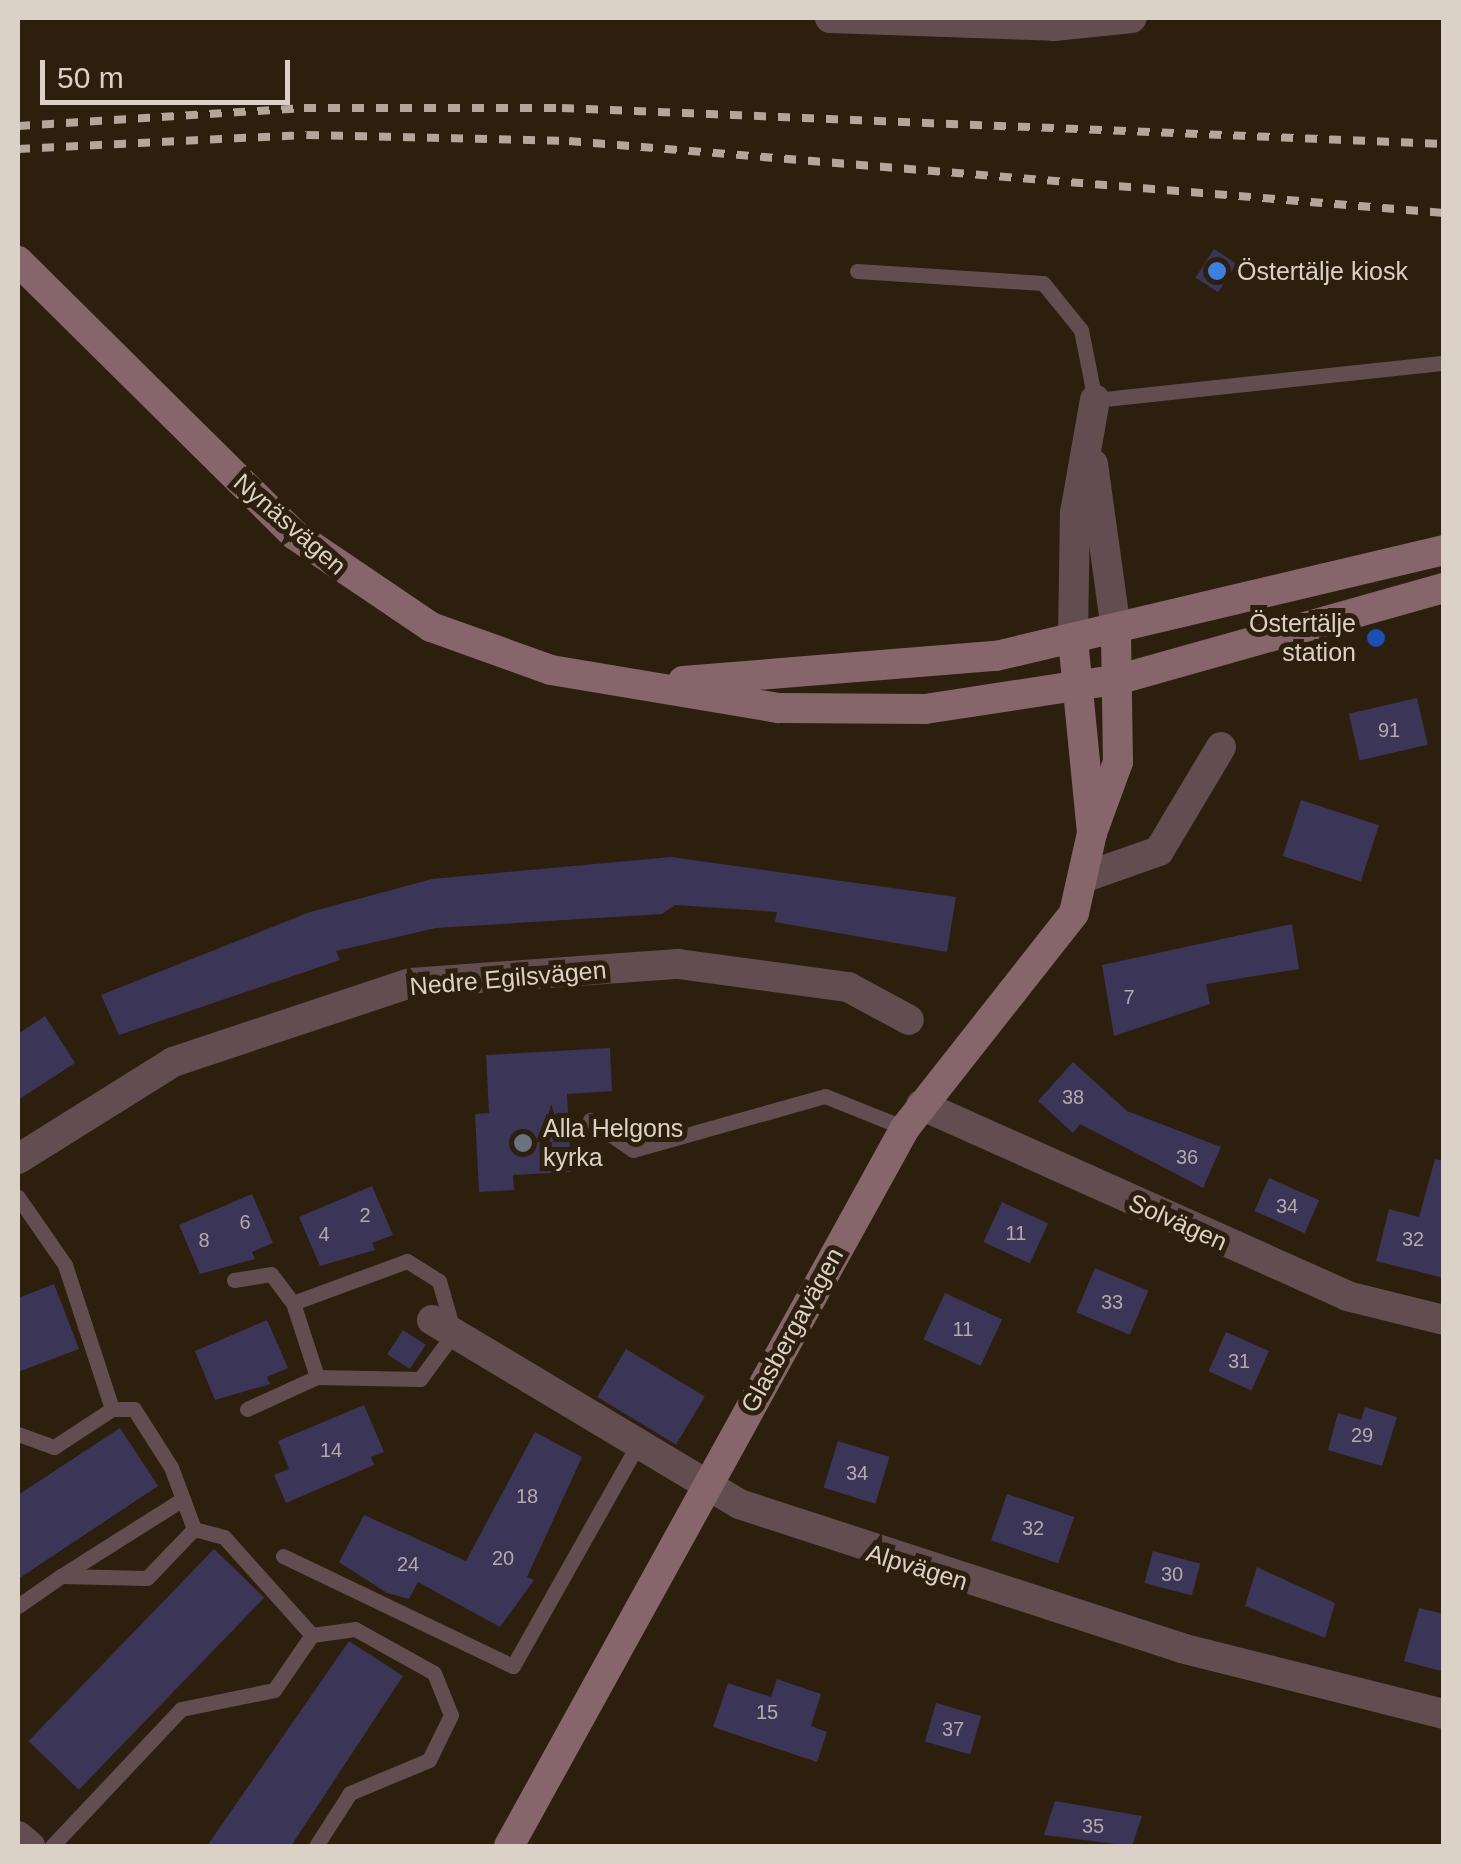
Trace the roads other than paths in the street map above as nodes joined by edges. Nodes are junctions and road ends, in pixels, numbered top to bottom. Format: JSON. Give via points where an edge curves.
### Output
{"nodes":[{"id":1,"x":830,"y":18,"type":"edge"},
{"id":2,"x":1132,"y":18,"type":"edge"},
{"id":3,"x":18,"y":261,"type":"edge"},
{"id":4,"x":857,"y":271,"type":"dead end"},
{"id":5,"x":1444,"y":363,"type":"edge"},
{"id":6,"x":1096,"y":400,"type":"junction"},
{"id":7,"x":1092,"y":451,"type":"junction"},
{"id":8,"x":1444,"y":550,"type":"edge"},
{"id":9,"x":1444,"y":588,"type":"edge"},
{"id":10,"x":1116,"y":629,"type":"junction"},
{"id":11,"x":1073,"y":638,"type":"junction"},
{"id":12,"x":1120,"y":679,"type":"junction"},
{"id":13,"x":625,"y":683,"type":"junction"},
{"id":14,"x":1076,"y":690,"type":"junction"},
{"id":15,"x":1221,"y":747,"type":"dead end"},
{"id":16,"x":1092,"y":833,"type":"junction"},
{"id":17,"x":1088,"y":876,"type":"junction"},
{"id":18,"x":909,"y":1020,"type":"dead end"},
{"id":19,"x":913,"y":1117,"type":"junction"},
{"id":20,"x":590,"y":1120,"type":"dead end"},
{"id":21,"x":18,"y":1159,"type":"edge"},
{"id":22,"x":18,"y":1197,"type":"edge"},
{"id":23,"x":234,"y":1280,"type":"dead end"},
{"id":24,"x":294,"y":1302,"type":"junction"},
{"id":25,"x":1444,"y":1320,"type":"edge"},
{"id":26,"x":443,"y":1326,"type":"junction"},
{"id":27,"x":317,"y":1377,"type":"junction"},
{"id":28,"x":112,"y":1408,"type":"junction"},
{"id":29,"x":247,"y":1409,"type":"dead end"},
{"id":30,"x":18,"y":1434,"type":"edge"},
{"id":31,"x":638,"y":1444,"type":"junction"},
{"id":32,"x":705,"y":1484,"type":"junction"},
{"id":33,"x":183,"y":1499,"type":"junction"},
{"id":34,"x":194,"y":1529,"type":"junction"},
{"id":35,"x":283,"y":1556,"type":"dead end"},
{"id":36,"x":61,"y":1576,"type":"junction"},
{"id":37,"x":18,"y":1606,"type":"edge"},
{"id":38,"x":312,"y":1636,"type":"junction"},
{"id":39,"x":1444,"y":1714,"type":"edge"},
{"id":40,"x":18,"y":1836,"type":"edge"},
{"id":41,"x":30,"y":1846,"type":"edge"},
{"id":42,"x":52,"y":1846,"type":"edge"},
{"id":43,"x":316,"y":1846,"type":"edge"},
{"id":44,"x":509,"y":1846,"type":"edge"}],
"edges":[{"from":1,"to":2,"type":"street","via":[[1054,26]]},
{"from":3,"to":13,"type":"street","name":"Nynäsvägen","via":[[340,570],[492,653]]},
{"from":4,"to":6,"type":"lane","via":[[1044,284],[1081,330]]},
{"from":5,"to":6,"type":"lane"},
{"from":6,"to":7,"type":"street"},
{"from":7,"to":10,"type":"street"},
{"from":7,"to":11,"type":"street","via":[[1075,513]]},
{"from":8,"to":10,"type":"street","name":"Nynäsvägen"},
{"from":9,"to":12,"type":"street","name":"Nynäsvägen"},
{"from":10,"to":11,"type":"street","name":"Nynäsvägen"},
{"from":10,"to":12,"type":"street","name":"Glasbergavägen"},
{"from":11,"to":13,"type":"street","name":"Nynäsvägen","via":[[875,670]]},
{"from":11,"to":14,"type":"street","name":"Glasbergavägen"},
{"from":12,"to":14,"type":"street","name":"Nynäsvägen"},
{"from":12,"to":16,"type":"street","name":"Glasbergavägen","via":[[1116,777]]},
{"from":13,"to":14,"type":"street","name":"Nynäsvägen","via":[[864,712]]},
{"from":14,"to":16,"type":"street","name":"Glasbergavägen"},
{"from":15,"to":17,"type":"street","via":[[1159,852]]},
{"from":16,"to":17,"type":"street","name":"Glasbergavägen"},
{"from":17,"to":19,"type":"street","name":"Glasbergavägen","via":[[1057,944]]},
{"from":18,"to":21,"type":"street","name":"Nedre Egilsvägen","via":[[848,987],[678,964],[411,983],[173,1062]]},
{"from":19,"to":20,"type":"lane","via":[[825,1096],[633,1150]]},
{"from":19,"to":25,"type":"street","name":"Solvägen","via":[[1347,1296]]},
{"from":19,"to":32,"type":"street","name":"Glasbergavägen"},
{"from":22,"to":28,"type":"lane","via":[[64,1266]]},
{"from":23,"to":24,"type":"lane","via":[[271,1274]]},
{"from":24,"to":26,"type":"lane","via":[[407,1261],[440,1281]]},
{"from":24,"to":27,"type":"lane"},
{"from":26,"to":27,"type":"lane","via":[[420,1379]]},
{"from":26,"to":31,"type":"street","name":"Alpvägen"},
{"from":27,"to":29,"type":"lane"},
{"from":28,"to":30,"type":"lane","via":[[54,1446]]},
{"from":28,"to":33,"type":"lane","via":[[134,1409]]},
{"from":31,"to":32,"type":"street","name":"Alpvägen"},
{"from":31,"to":35,"type":"lane","via":[[513,1666]]},
{"from":32,"to":39,"type":"street","name":"Alpvägen","via":[[860,1551]]},
{"from":32,"to":44,"type":"street","name":"Glasbergavägen"},
{"from":33,"to":34,"type":"lane"},
{"from":33,"to":36,"type":"lane"},
{"from":34,"to":36,"type":"lane","via":[[147,1578]]},
{"from":34,"to":38,"type":"lane","via":[[224,1536]]},
{"from":36,"to":37,"type":"lane"},
{"from":38,"to":42,"type":"lane","via":[[274,1690],[182,1709]]},
{"from":38,"to":43,"type":"lane","via":[[354,1628],[434,1672],[451,1715],[429,1760],[350,1793]]},
{"from":40,"to":41,"type":"street"}]}
